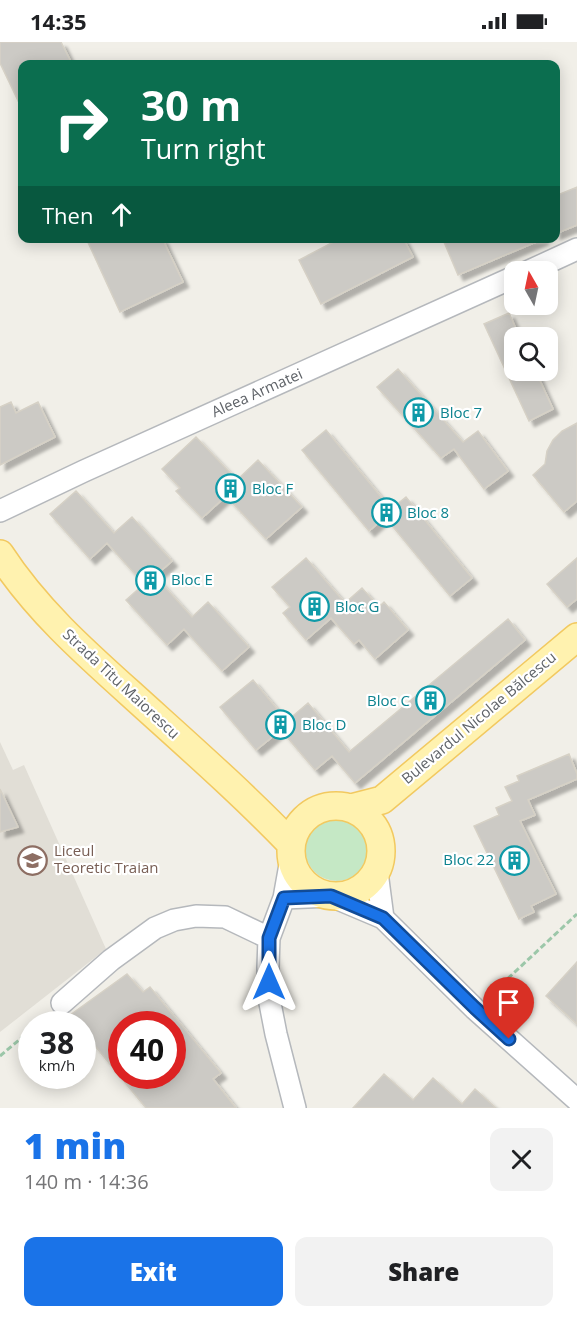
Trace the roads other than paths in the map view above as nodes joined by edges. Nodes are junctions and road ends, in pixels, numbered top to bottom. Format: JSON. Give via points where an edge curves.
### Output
{"nodes":[{"id":1,"x":577,"y":249,"type":"edge"},
{"id":2,"x":551,"y":261,"type":"edge"},
{"id":3,"x":504,"y":282,"type":"edge"},
{"id":4,"x":0,"y":511,"type":"edge"},
{"id":5,"x":0,"y":554,"type":"edge"},
{"id":6,"x":577,"y":637,"type":"edge"},
{"id":7,"x":382,"y":800,"type":"junction"},
{"id":8,"x":252,"y":804,"type":"junction"},
{"id":9,"x":351,"y":808,"type":"junction"},
{"id":10,"x":316,"y":811,"type":"junction"},
{"id":11,"x":379,"y":837,"type":"junction"},
{"id":12,"x":291,"y":851,"type":"junction"},
{"id":13,"x":377,"y":872,"type":"junction"},
{"id":14,"x":331,"y":896,"type":"junction"},
{"id":15,"x":284,"y":898,"type":"junction"},
{"id":16,"x":383,"y":918,"type":"junction"},
{"id":17,"x":269,"y":938,"type":"junction"},
{"id":18,"x":62,"y":1003,"type":"dead end"},
{"id":19,"x":577,"y":1100,"type":"edge"},
{"id":20,"x":295,"y":1108,"type":"edge"}],
"edges":[{"from":1,"to":2,"type":"street"},
{"from":3,"to":4,"type":"street","name":"Aleea Armatei"},
{"from":5,"to":8,"type":"main road","name":"Strada Titu Maiorescu","via":[[32,598],[81,648]]},
{"from":6,"to":7,"type":"main road","name":"Bulevardul Nicolae Bălcescu"},
{"from":7,"to":9,"type":"main road"},
{"from":7,"to":11,"type":"main road"},
{"from":8,"to":10,"type":"main road"},
{"from":8,"to":12,"type":"main road","name":"Strada Titu Maiorescu"},
{"from":9,"to":10,"type":"main road","via":[[333,806]]},
{"from":9,"to":11,"type":"main road","via":[[371,822]]},
{"from":10,"to":12,"type":"main road","via":[[297,828]]},
{"from":11,"to":13,"type":"main road","via":[[382,855]]},
{"from":12,"to":14,"type":"main road","via":[[302,881]]},
{"from":12,"to":15,"type":"street"},
{"from":13,"to":14,"type":"main road","via":[[354,893]]},
{"from":13,"to":16,"type":"street"},
{"from":14,"to":15,"type":"street"},
{"from":14,"to":16,"type":"street"},
{"from":15,"to":17,"type":"street"},
{"from":16,"to":19,"type":"street"},
{"from":17,"to":18,"type":"street","via":[[225,917],[174,920],[128,947]]},
{"from":17,"to":20,"type":"street","via":[[269,998]]}]}
